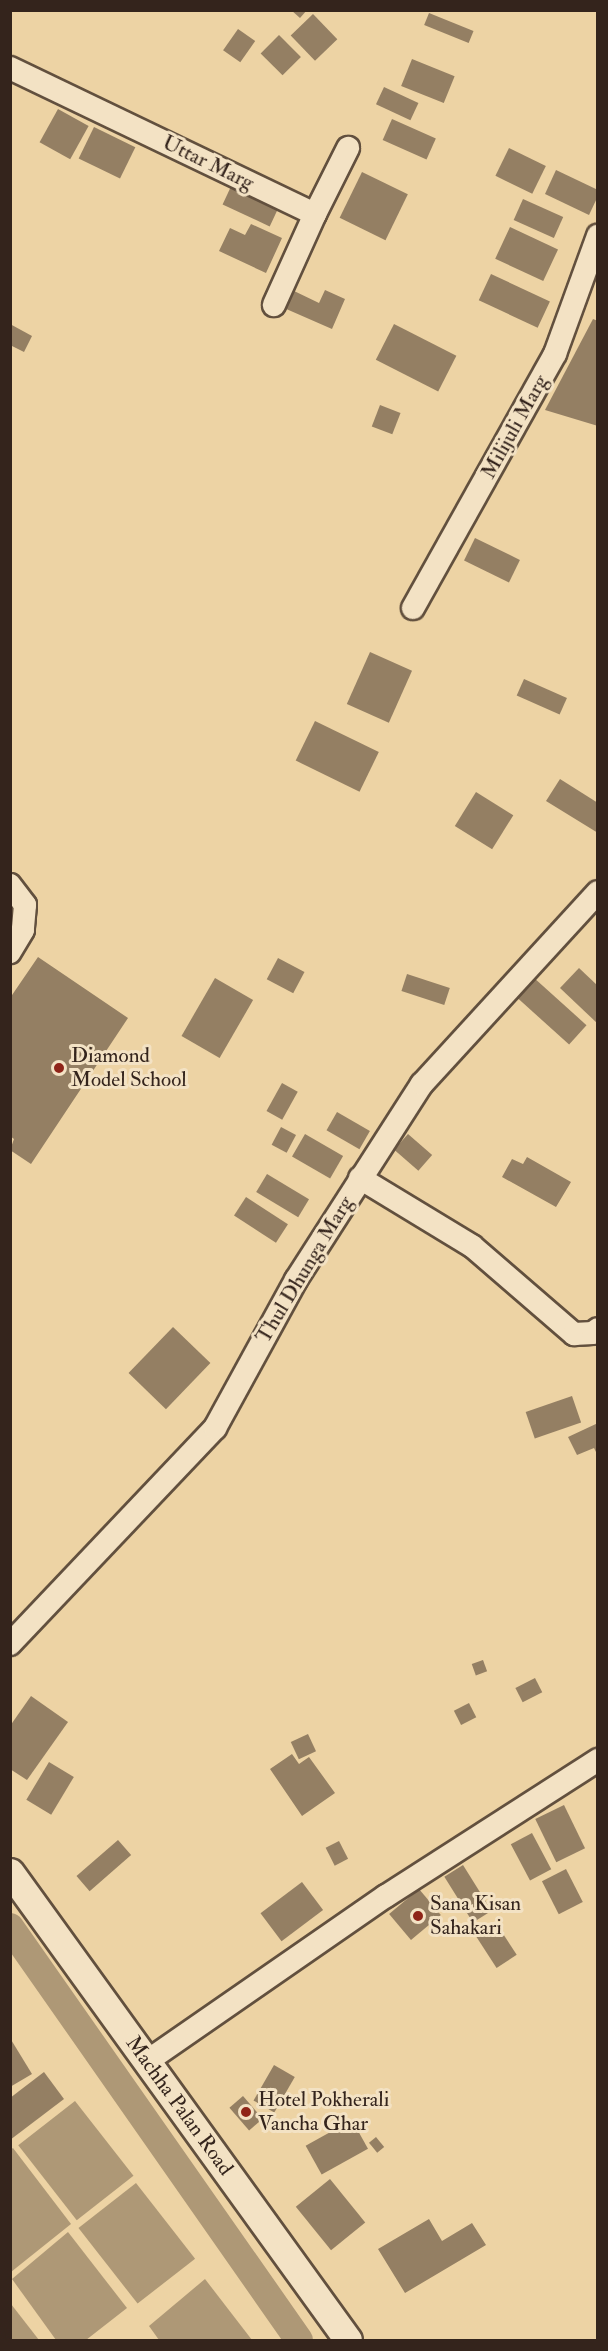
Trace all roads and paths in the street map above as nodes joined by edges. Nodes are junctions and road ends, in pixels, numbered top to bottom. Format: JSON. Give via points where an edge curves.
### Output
{"nodes":[{"id":1,"x":10,"y":68,"type":"edge"},
{"id":2,"x":348,"y":148,"type":"dead end"},
{"id":3,"x":315,"y":214,"type":"junction"},
{"id":4,"x":597,"y":236,"type":"edge"},
{"id":5,"x":274,"y":305,"type":"dead end"},
{"id":6,"x":413,"y":608,"type":"dead end"},
{"id":7,"x":10,"y":885,"type":"edge"},
{"id":8,"x":597,"y":891,"type":"edge"},
{"id":9,"x":10,"y":952,"type":"edge"},
{"id":10,"x":360,"y":1178,"type":"junction"},
{"id":11,"x":597,"y":1329,"type":"edge"},
{"id":12,"x":10,"y":1644,"type":"edge"},
{"id":13,"x":597,"y":1760,"type":"edge"},
{"id":14,"x":10,"y":1872,"type":"edge"},
{"id":15,"x":146,"y":2062,"type":"junction"},
{"id":16,"x":348,"y":2340,"type":"edge"}],
"edges":[{"from":1,"to":3,"type":"street","name":"Uttar Marg"},
{"from":2,"to":3,"type":"street"},
{"from":3,"to":5,"type":"street"},
{"from":4,"to":6,"type":"street","name":"Milijuli Marg","via":[[555,354]]},
{"from":7,"to":9,"type":"street","via":[[25,905],[23,930]]},
{"from":8,"to":10,"type":"street","name":"Thul Dhunga Marg","via":[[422,1084]]},
{"from":10,"to":11,"type":"street","via":[[472,1246],[574,1334],[593,1333]]},
{"from":10,"to":12,"type":"street","name":"Thul Dhunga Marg","via":[[296,1280],[215,1428]]},
{"from":13,"to":15,"type":"street","via":[[386,1896]]},
{"from":14,"to":15,"type":"street","name":"Machha Palan Road"},
{"from":15,"to":16,"type":"street","name":"Machha Palan Road"}]}
